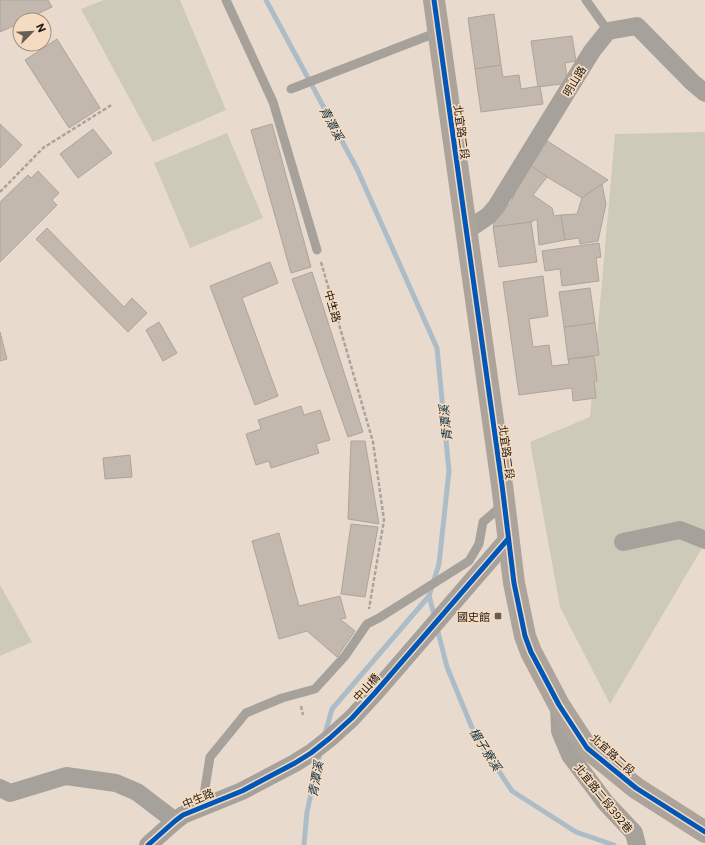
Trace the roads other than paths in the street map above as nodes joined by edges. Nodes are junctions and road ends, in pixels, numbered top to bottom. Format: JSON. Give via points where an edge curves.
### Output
{"nodes":[{"id":1,"x":226,"y":0,"type":"edge"},
{"id":2,"x":434,"y":0,"type":"edge"},
{"id":3,"x":586,"y":0,"type":"edge"},
{"id":4,"x":608,"y":31,"type":"junction"},
{"id":5,"x":438,"y":32,"type":"junction"},
{"id":6,"x":291,"y":89,"type":"dead end"},
{"id":7,"x":705,"y":93,"type":"edge"},
{"id":8,"x":466,"y":231,"type":"junction"},
{"id":9,"x":317,"y":250,"type":"road end"},
{"id":10,"x":504,"y":504,"type":"junction"},
{"id":11,"x":508,"y":539,"type":"junction"},
{"id":12,"x":705,"y":540,"type":"edge"},
{"id":13,"x":623,"y":542,"type":"dead end"},
{"id":14,"x":559,"y":705,"type":"junction"},
{"id":15,"x":0,"y":788,"type":"edge"},
{"id":16,"x":242,"y":791,"type":"joint"},
{"id":17,"x":202,"y":807,"type":"junction"},
{"id":18,"x":175,"y":821,"type":"junction"},
{"id":19,"x":705,"y":832,"type":"edge"},
{"id":20,"x":151,"y":843,"type":"edge"},
{"id":21,"x":637,"y":845,"type":"edge"}],
"edges":[{"from":1,"to":9,"type":"lane","via":[[273,102]]},
{"from":2,"to":5,"type":"main road","name":"北宜路二段"},
{"from":3,"to":4,"type":"lane"},
{"from":4,"to":7,"type":"street","via":[[637,26]]},
{"from":4,"to":8,"type":"street","name":"明山路","via":[[592,51],[498,204],[488,216]]},
{"from":5,"to":6,"type":"lane"},
{"from":5,"to":8,"type":"main road","name":"北宜路二段"},
{"from":8,"to":10,"type":"main road","name":"北宜路二段"},
{"from":10,"to":11,"type":"main road","name":"北宜路二段"},
{"from":10,"to":17,"type":"lane","name":"中生路","via":[[483,522],[479,544],[469,561],[367,624],[345,656],[315,689],[282,698],[246,713],[210,756]]},
{"from":11,"to":14,"type":"main road","name":"北宜路二段","via":[[525,636]]},
{"from":11,"to":16,"type":"street","name":"中山橋","via":[[352,718],[311,753]]},
{"from":12,"to":13,"type":"street","via":[[680,530]]},
{"from":14,"to":19,"type":"main road","name":"北宜路二段","via":[[587,748],[636,788]]},
{"from":14,"to":21,"type":"street","name":"北宜路二段392巷","via":[[560,731],[570,755],[605,802],[634,834]]},
{"from":15,"to":18,"type":"street","via":[[10,793],[66,776],[116,782],[137,792]]},
{"from":16,"to":17,"type":"street","name":"中生路"},
{"from":17,"to":18,"type":"street","name":"中生路"},
{"from":18,"to":20,"type":"street","name":"中生路"}]}
